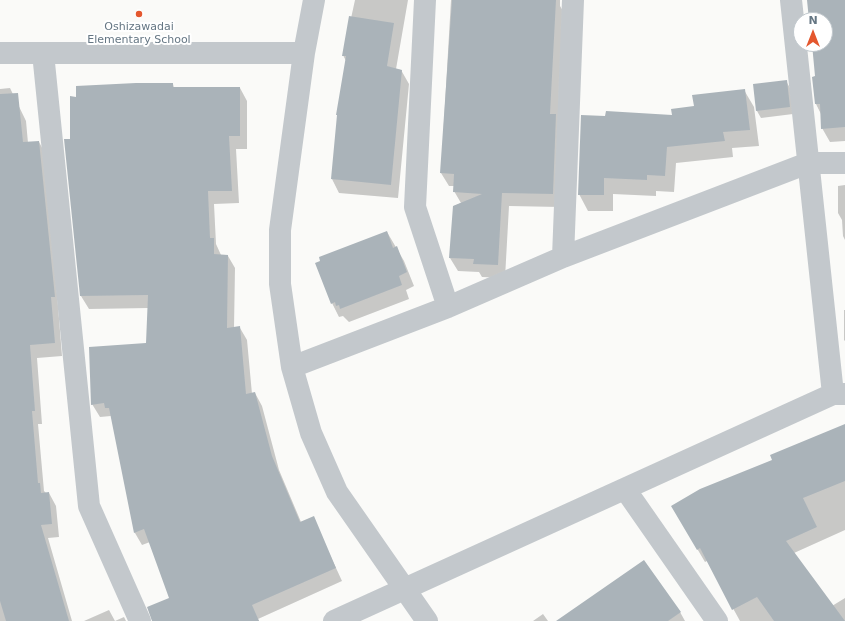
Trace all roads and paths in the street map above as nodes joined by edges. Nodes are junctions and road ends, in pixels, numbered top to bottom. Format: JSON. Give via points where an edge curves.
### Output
{"nodes":[{"id":1,"x":314,"y":0,"type":"edge"},
{"id":2,"x":425,"y":0,"type":"edge"},
{"id":3,"x":574,"y":0,"type":"edge"},
{"id":4,"x":791,"y":0,"type":"edge"},
{"id":5,"x":0,"y":53,"type":"edge"},
{"id":6,"x":44,"y":53,"type":"junction"},
{"id":7,"x":304,"y":53,"type":"junction"},
{"id":8,"x":808,"y":163,"type":"junction"},
{"id":9,"x":845,"y":164,"type":"edge"},
{"id":10,"x":563,"y":257,"type":"junction"},
{"id":11,"x":448,"y":307,"type":"junction"},
{"id":12,"x":292,"y":367,"type":"junction"},
{"id":13,"x":839,"y":394,"type":"edge"},
{"id":14,"x":625,"y":489,"type":"junction"},
{"id":15,"x":405,"y":589,"type":"junction"},
{"id":16,"x":140,"y":621,"type":"edge"},
{"id":17,"x":334,"y":621,"type":"edge"},
{"id":18,"x":427,"y":621,"type":"edge"},
{"id":19,"x":717,"y":621,"type":"edge"}],
"edges":[{"from":1,"to":7,"type":"street"},
{"from":2,"to":11,"type":"street","via":[[415,207]]},
{"from":3,"to":10,"type":"street"},
{"from":4,"to":8,"type":"street"},
{"from":5,"to":6,"type":"street"},
{"from":6,"to":7,"type":"street"},
{"from":6,"to":16,"type":"street","via":[[89,506]]},
{"from":7,"to":12,"type":"street","via":[[280,230],[280,284]]},
{"from":8,"to":9,"type":"street"},
{"from":8,"to":10,"type":"street"},
{"from":8,"to":13,"type":"street"},
{"from":10,"to":11,"type":"street"},
{"from":11,"to":12,"type":"street"},
{"from":12,"to":15,"type":"street","via":[[311,433],[337,492]]},
{"from":13,"to":14,"type":"street"},
{"from":14,"to":15,"type":"street"},
{"from":14,"to":19,"type":"street"},
{"from":15,"to":17,"type":"street"},
{"from":15,"to":18,"type":"street"}]}
